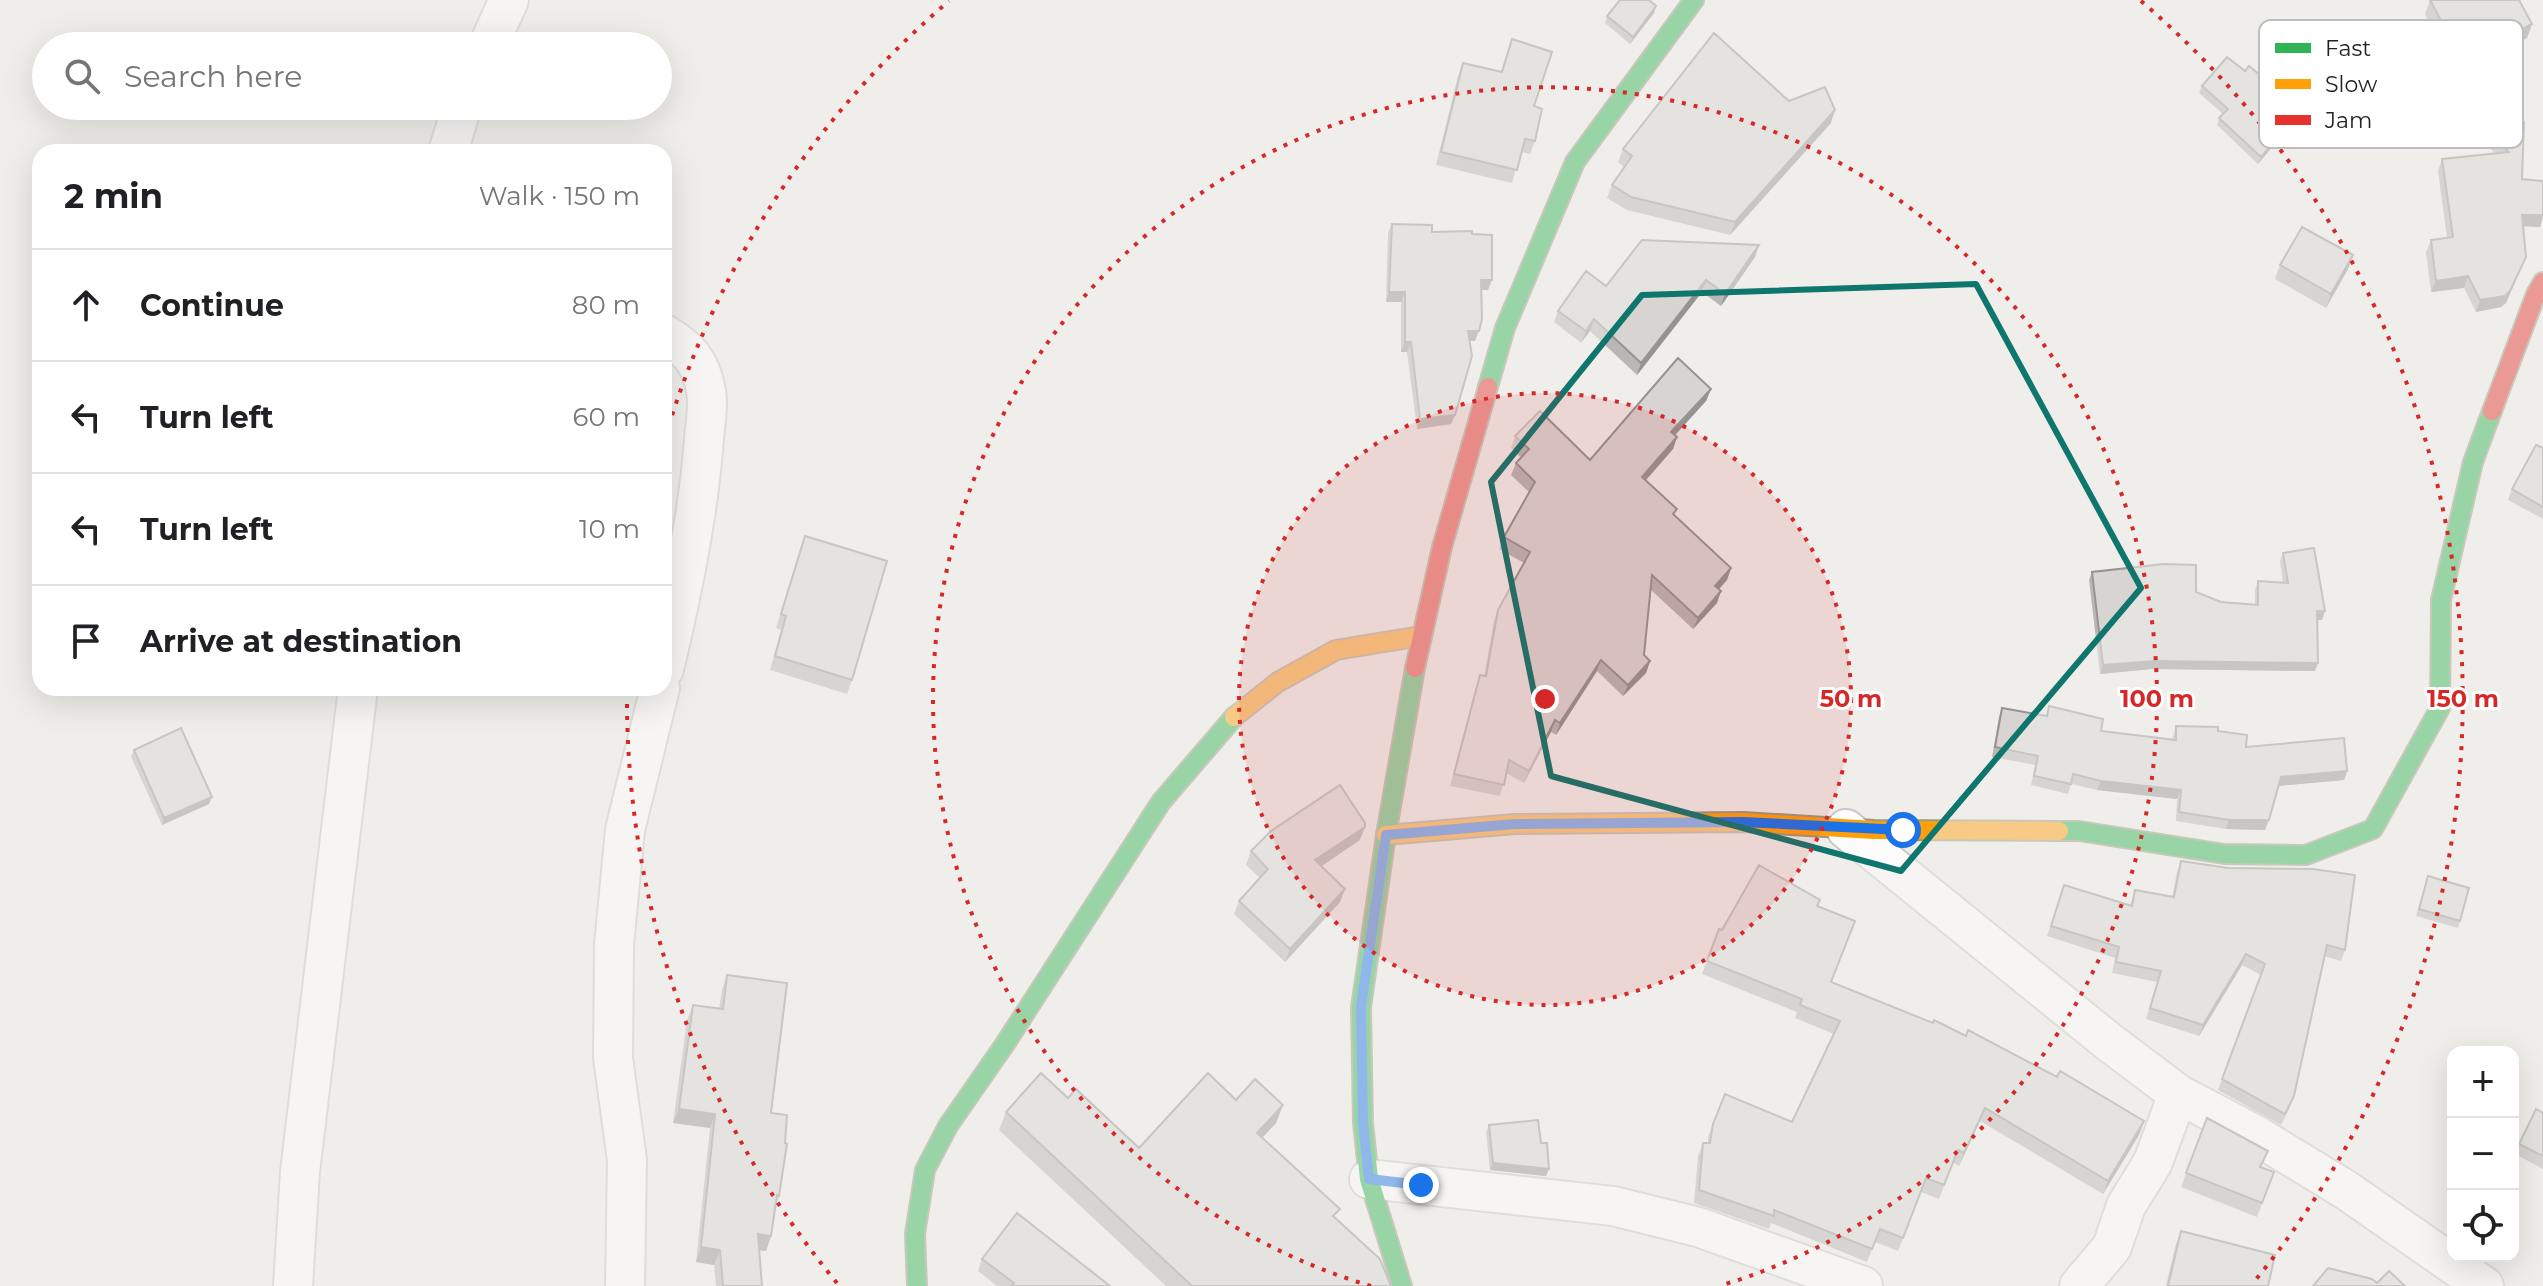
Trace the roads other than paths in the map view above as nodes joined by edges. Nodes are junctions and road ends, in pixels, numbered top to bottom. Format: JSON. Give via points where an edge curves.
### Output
{"nodes":[{"id":1,"x":509,"y":0,"type":"edge"},
{"id":2,"x":1694,"y":0,"type":"edge"},
{"id":3,"x":494,"y":32,"type":"edge"},
{"id":4,"x":458,"y":120,"type":"edge"},
{"id":5,"x":450,"y":144,"type":"edge"},
{"id":6,"x":2543,"y":282,"type":"edge"},
{"id":7,"x":672,"y":339,"type":"edge"},
{"id":8,"x":672,"y":636,"type":"edge"},
{"id":9,"x":1421,"y":636,"type":"junction"},
{"id":10,"x":357,"y":696,"type":"edge"},
{"id":11,"x":658,"y":696,"type":"edge"},
{"id":12,"x":1846,"y":829,"type":"junction"},
{"id":13,"x":1386,"y":835,"type":"junction"},
{"id":14,"x":2178,"y":1094,"type":"junction"},
{"id":15,"x":1369,"y":1179,"type":"junction"},
{"id":16,"x":293,"y":1286,"type":"edge"},
{"id":17,"x":625,"y":1286,"type":"edge"},
{"id":18,"x":917,"y":1286,"type":"edge"},
{"id":19,"x":1402,"y":1286,"type":"edge"},
{"id":20,"x":1863,"y":1286,"type":"edge"},
{"id":21,"x":2079,"y":1286,"type":"edge"},
{"id":22,"x":2484,"y":1286,"type":"edge"}],
"edges":[{"from":1,"to":3,"type":"street"},
{"from":2,"to":9,"type":"street","via":[[1575,162],[1505,328]]},
{"from":4,"to":5,"type":"street"},
{"from":6,"to":12,"type":"street","via":[[2473,462],[2441,600],[2440,708],[2373,829],[2306,855],[2252,855],[2079,831]]},
{"from":7,"to":8,"type":"street","via":[[685,347],[700,369],[707,394],[701,483]]},
{"from":9,"to":13,"type":"street"},
{"from":9,"to":18,"type":"street","via":[[1336,650],[1278,682],[1227,723],[1161,802],[948,1126],[925,1170],[915,1234]]},
{"from":10,"to":16,"type":"street","via":[[301,1157]]},
{"from":11,"to":17,"type":"street","via":[[625,830],[614,945],[613,1058],[627,1160]]},
{"from":12,"to":13,"type":"street","via":[[1743,822],[1515,824]]},
{"from":12,"to":14,"type":"street"},
{"from":13,"to":15,"type":"street","via":[[1361,1007]]},
{"from":14,"to":21,"type":"street","via":[[2112,1247]]},
{"from":14,"to":22,"type":"street","via":[[2346,1190]]},
{"from":15,"to":19,"type":"street"},
{"from":15,"to":20,"type":"street","via":[[1613,1206],[1698,1227]]}]}
